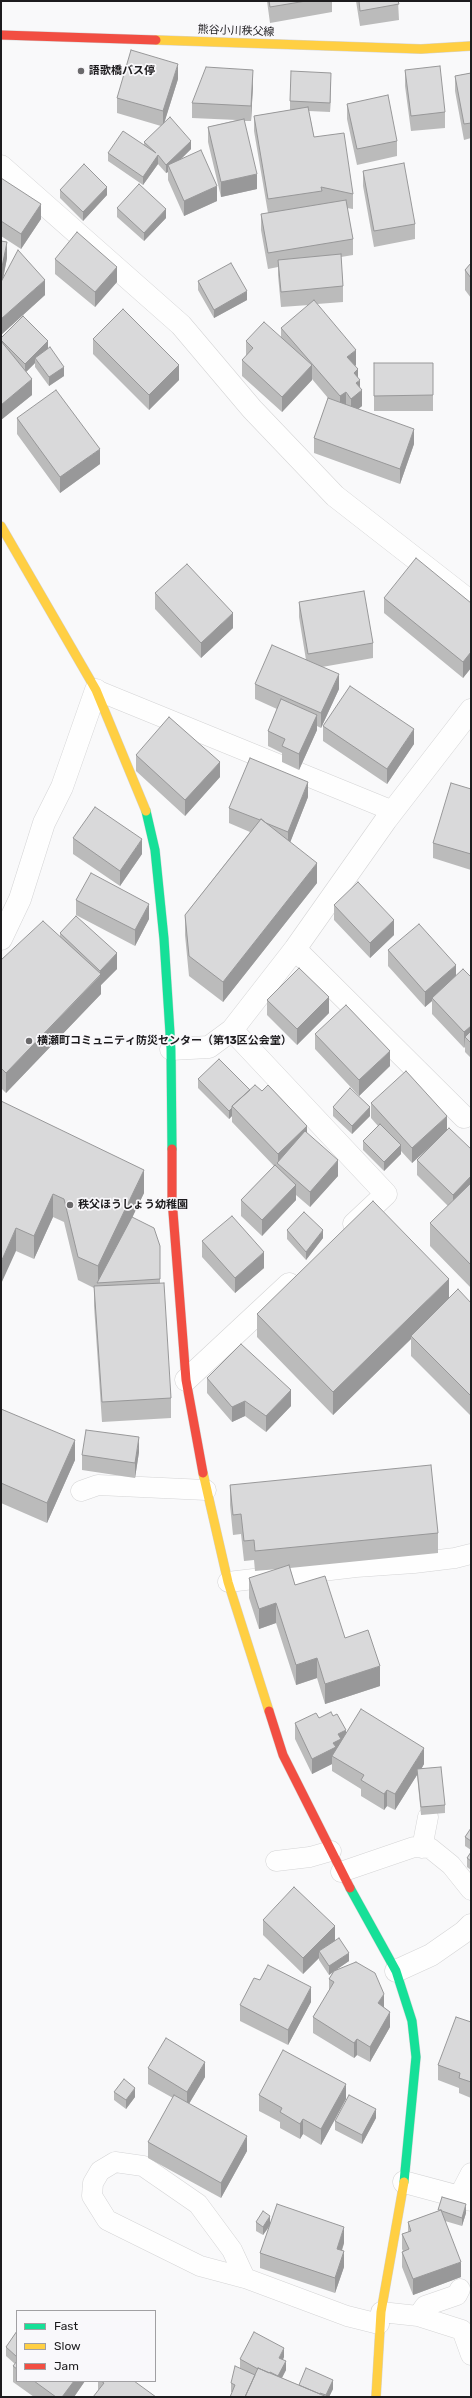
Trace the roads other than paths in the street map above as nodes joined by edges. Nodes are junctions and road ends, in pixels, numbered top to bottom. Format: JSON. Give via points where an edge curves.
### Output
{"nodes":[{"id":1,"x":1,"y":35,"type":"edge"},
{"id":2,"x":471,"y":46,"type":"edge"},
{"id":3,"x":1,"y":166,"type":"edge"},
{"id":4,"x":1,"y":526,"type":"edge"},
{"id":5,"x":471,"y":602,"type":"edge"},
{"id":6,"x":96,"y":690,"type":"junction"},
{"id":7,"x":471,"y":710,"type":"edge"},
{"id":8,"x":393,"y":811,"type":"junction"},
{"id":9,"x":1,"y":939,"type":"edge"},
{"id":10,"x":295,"y":949,"type":"junction"},
{"id":11,"x":232,"y":1030,"type":"junction"},
{"id":12,"x":171,"y":1049,"type":"junction"},
{"id":13,"x":464,"y":1117,"type":"dead end"},
{"id":14,"x":340,"y":1236,"type":"edge"},
{"id":15,"x":306,"y":1268,"type":"edge"},
{"id":16,"x":186,"y":1380,"type":"junction"},
{"id":17,"x":206,"y":1490,"type":"junction"},
{"id":18,"x":81,"y":1491,"type":"dead end"},
{"id":19,"x":471,"y":1554,"type":"edge"},
{"id":20,"x":228,"y":1582,"type":"junction"},
{"id":21,"x":428,"y":1817,"type":"dead end"},
{"id":22,"x":422,"y":1848,"type":"junction"},
{"id":23,"x":330,"y":1851,"type":"junction"},
{"id":24,"x":276,"y":1861,"type":"dead end"},
{"id":25,"x":341,"y":1872,"type":"junction"},
{"id":26,"x":471,"y":1890,"type":"edge"},
{"id":27,"x":471,"y":1925,"type":"edge"},
{"id":28,"x":396,"y":1971,"type":"junction"},
{"id":29,"x":471,"y":2173,"type":"edge"},
{"id":30,"x":404,"y":2182,"type":"junction"},
{"id":31,"x":465,"y":2198,"type":"edge"},
{"id":32,"x":245,"y":2278,"type":"junction"},
{"id":33,"x":460,"y":2288,"type":"dead end"},
{"id":34,"x":418,"y":2316,"type":"junction"},
{"id":35,"x":380,"y":2318,"type":"junction"},
{"id":36,"x":471,"y":2355,"type":"edge"},
{"id":37,"x":376,"y":2397,"type":"edge"}],
"edges":[{"from":1,"to":2,"type":"street","name":"熊谷小川秩父線","via":[[421,49]]},
{"from":3,"to":5,"type":"street","via":[[181,325],[252,409],[335,496]]},
{"from":4,"to":6,"type":"street"},
{"from":6,"to":8,"type":"lane"},
{"from":6,"to":9,"type":"street","via":[[62,788],[44,823],[20,899]]},
{"from":6,"to":12,"type":"street","via":[[146,809],[155,850]]},
{"from":7,"to":8,"type":"street"},
{"from":8,"to":10,"type":"street"},
{"from":10,"to":11,"type":"street"},
{"from":10,"to":13,"type":"street"},
{"from":11,"to":12,"type":"street","via":[[209,1047]]},
{"from":11,"to":14,"type":"street","via":[[386,1194]]},
{"from":12,"to":16,"type":"street","via":[[172,1199]]},
{"from":15,"to":16,"type":"street"},
{"from":16,"to":17,"type":"street"},
{"from":17,"to":18,"type":"lane","via":[[98,1486]]},
{"from":17,"to":20,"type":"street"},
{"from":19,"to":20,"type":"lane","via":[[448,1559]]},
{"from":20,"to":23,"type":"street","via":[[283,1755]]},
{"from":21,"to":22,"type":"lane"},
{"from":22,"to":25,"type":"lane","via":[[414,1847]]},
{"from":22,"to":26,"type":"lane","via":[[430,1848],[442,1856]]},
{"from":23,"to":24,"type":"lane","via":[[310,1857]]},
{"from":23,"to":25,"type":"street"},
{"from":25,"to":28,"type":"street"},
{"from":27,"to":28,"type":"street","via":[[431,1955]]},
{"from":28,"to":30,"type":"street","via":[[412,2021],[416,2057]]},
{"from":29,"to":31,"type":"lane"},
{"from":30,"to":31,"type":"street"},
{"from":30,"to":35,"type":"street"},
{"from":32,"to":32,"type":"lane","via":[[200,2266],[107,2220],[92,2196],[92,2183],[100,2171],[115,2162],[143,2166],[198,2204],[232,2250]]},
{"from":32,"to":35,"type":"lane","via":[[347,2316]]},
{"from":33,"to":34,"type":"lane","via":[[457,2295],[425,2306]]},
{"from":34,"to":35,"type":"lane"},
{"from":34,"to":36,"type":"lane","via":[[462,2330]]},
{"from":35,"to":37,"type":"street"}]}
